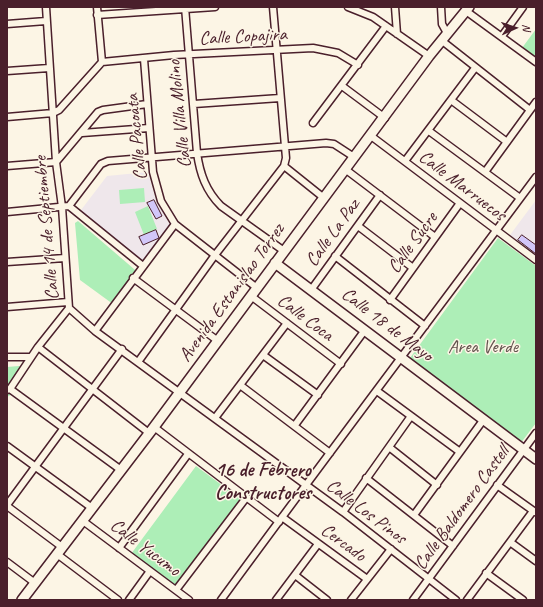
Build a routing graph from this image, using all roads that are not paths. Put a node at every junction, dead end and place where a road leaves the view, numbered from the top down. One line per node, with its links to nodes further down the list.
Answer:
1 (46, 7): 12 (street, Calle 14 de Septiembre)
2 (97, 7): 11 (street)
3 (215, 7): 9 (street)
4 (273, 7): 18 (street)
5 (348, 7): 14 (street)
6 (395, 7): 15 (street)
7 (441, 7): 17 (street)
8 (523, 7): 16 (street)
9 (185, 9): 11 (street); 19 (street, Calle Villa Molino)
10 (468, 9): 16 (street); 17 (street, Avenida Estanislao Torrez)
11 (98, 15): 22 (street)
12 (46, 21): 13 (street); 25 (street, Calle 14 de Septiembre)
13 (7, 24)
14 (386, 26): 15 (street); 24 (street)
15 (397, 34): 20 (street)
16 (502, 36): 23 (street)
17 (444, 37): 20 (street, Avenida Estanislao Torrez); 26 (street)
18 (277, 50): 19 (street, Calle Copajira); 24 (street, Calle Copajira); 29 (street)
19 (190, 55): 21 (street, Calle Copajira); 33 (street, Calle Villa Molino)
20 (429, 56): 37 (street, Avenida Estanislao Torrez)
21 (144, 58): 22 (street, Calle Copajira); 32 (street, Calle Pacoata)
22 (102, 62): 35 (street)
23 (536, 62)
24 (358, 64): 28 (street)
25 (49, 68): 27 (street); 35 (street, Calle 14 de Septiembre)
26 (475, 68): 30 (street); 34 (street)
27 (7, 71)
28 (342, 86): 37 (street); 38 (street)
29 (280, 98): 33 (street); 44 (street)
30 (451, 100): 40 (street); 43 (street)
31 (536, 102): 34 (street)
32 (148, 104): 39 (street, Calle Pacoata); 41 (street)
33 (194, 104): 45 (street, Calle Villa Molino)
34 (530, 110): 43 (street)
35 (52, 113): 36 (street); 49 (street, Calle 14 de Septiembre)
36 (7, 117)
37 (385, 118): 42 (street, Avenida Estanislao Torrez)
38 (313, 123)
39 (150, 128): 41 (street); 46 (street, Calle Pacoata)
40 (429, 131): 48 (street); 53 (street)
41 (82, 133): 49 (street)
42 (371, 136): 47 (street, Avenida Estanislao Torrez); 48 (street, Calle Marruecos)
43 (507, 142): 53 (street)
44 (284, 146): 45 (street); 47 (street); 51 (street)
45 (197, 153): 46 (street); 62 (street, Calle Villa Molino)
46 (152, 157): 59 (street); 63 (street, Calle Pacoata)
47 (354, 157): 52 (street, Avenida Estanislao Torrez)
48 (404, 161): 58 (street, Calle Marruecos)
49 (56, 162): 50 (street); 60 (street, Calle 14 de Septiembre)
50 (7, 166)
51 (284, 166): 56 (street); 62 (street)
52 (345, 169): 55 (street); 56 (street, Avenida Estanislao Torrez)
53 (485, 172): 57 (street)
54 (535, 181): 57 (street)
55 (380, 195): 64 (street, Calle La Paz); 66 (street)
56 (324, 198): 67 (street, Avenida Estanislao Torrez)
57 (520, 198): 65 (street)
58 (460, 203): 65 (street, Calle Marruecos); 66 (street, Calle Sucre)
59 (69, 206): 60 (street); 74 (street)
60 (62, 207): 61 (street); 70 (street, Calle 14 de Septiembre)
61 (7, 212)
62 (242, 221): 67 (street, Calle Villa Molino); 68 (street)
63 (175, 224): 68 (street, Calle Pacoata); 74 (street)
64 (358, 226): 69 (street, Calle La Paz); 75 (street)
65 (496, 229): 71 (street, Calle Marruecos); 85 (street)
66 (435, 237): 75 (street, Calle Sucre)
67 (284, 251): 73 (street, Avenida Estanislao Torrez)
68 (215, 255): 77 (street, Calle Pacoata); 83 (street)
69 (335, 256): 78 (street, Calle La Paz); 80 (street)
70 (65, 258): 72 (street); 81 (street, Calle 14 de Septiembre)
71 (536, 260)
72 (7, 262)
73 (276, 263): 77 (street, Avenida Estanislao Torrez); 78 (street, Calle 18 de Mayo)
74 (142, 266): 76 (street)
75 (413, 268): 80 (street, Calle Sucre)
76 (134, 278): 83 (street); 87 (street)
77 (257, 288): 79 (street, Avenida Estanislao Torrez)
78 (312, 290): 86 (street, Calle 18 de Mayo)
79 (251, 296): 84 (street, Calle Coca); 88 (street, Avenida Estanislao Torrez)
80 (390, 300): 85 (street)
81 (68, 305): 82 (street); 87 (street, Calle 14 de Septiembre); 89 (street)
82 (7, 307)
83 (176, 310): 88 (street); 95 (street)
84 (287, 323): 91 (street); 96 (street, Calle Coca)
85 (425, 326): 94 (street)
86 (365, 330): 94 (street, Calle 18 de Mayo); 96 (street)
87 (95, 331): 90 (street, Calle 14 de Septiembre)
88 (218, 341): 100 (street, Avenida Estanislao Torrez)
89 (38, 347): 93 (street); 98 (street, Cercado)
90 (122, 350): 95 (street, Calle 14 de Septiembre); 98 (street)
91 (262, 355): 97 (street); 102 (street)
92 (7, 357): 93 (street)
93 (31, 357): 99 (street)
94 (402, 357): 101 (street); 105 (street, Calle 18 de Mayo)
95 (138, 362): 100 (street, Calle 14 de Septiembre)
96 (341, 364): 102 (street)
97 (240, 385): 104 (street); 106 (street)
98 (92, 389): 107 (street); 108 (street, Cercado)
99 (8, 390): 107 (street)
100 (180, 392): 104 (street, Calle Los Pinos); 108 (street, Avenida Estanislao Torrez)
101 (377, 392): 103 (street); 114 (street)
102 (318, 395): 106 (street)
103 (411, 416): 111 (street); 113 (street)
104 (215, 418): 120 (street, Calle Los Pinos)
105 (484, 419): 112 (street, Calle 18 de Mayo); 113 (street)
106 (295, 425): 114 (street)
107 (64, 429): 117 (street); 118 (street)
108 (152, 430): 115 (street, Cercado); 118 (street, Avenida Estanislao Torrez)
109 (536, 433): 112 (street, Calle Baldomero Castell)
110 (7, 446): 117 (street)
111 (389, 447): 119 (street); 122 (street)
112 (523, 450): 116 (street, Calle 18 de Mayo); 121 (street, Calle Baldomero Castell)
113 (460, 452): 122 (street)
114 (330, 453): 120 (street)
115 (188, 454): 123 (street, Cercado); 134 (street)
116 (536, 459)
117 (35, 468): 124 (street); 125 (street)
118 (121, 470): 125 (street, Avenida Estanislao Torrez)
119 (366, 478): 126 (street); 128 (street)
120 (305, 484): 126 (street, Calle Los Pinos); 129 (street)
121 (497, 484): 127 (street); 133 (street, Calle Baldomero Castell)
122 (436, 485): 128 (street)
123 (246, 498): 129 (street, Cercado); 145 (street)
124 (7, 506): 136 (street)
125 (92, 508): 130 (street, Avenida Estanislao Torrez)
126 (343, 512): 135 (street, Calle Los Pinos)
127 (534, 512): 131 (street)
128 (414, 515): 133 (street)
129 (280, 520): 132 (street, Cercado); 150 (street)
130 (83, 521): 134 (street, Calle Yucumo); 136 (street, Avenida Estanislao Torrez)
131 (510, 542): 137 (street); 140 (street)
132 (318, 544): 141 (street); 142 (street, Cercado)
133 (453, 546): 143 (street, Calle Baldomero Castell)
134 (119, 548): 139 (street, Calle Yucumo)
135 (391, 549): 142 (street); 143 (street, Calle Los Pinos)
136 (60, 550): 144 (street, Avenida Estanislao Torrez); 147 (street)
137 (536, 561)
138 (7, 562): 144 (street)
139 (150, 571): 145 (street, Calle Yucumo); 148 (street)
140 (486, 573): 156 (street); 157 (street)
141 (295, 575): 151 (street); 152 (street)
142 (367, 579): 153 (street)
143 (428, 579): 154 (street, Calle Baldomero Castell); 155 (street, Calle Los Pinos)
144 (35, 582): 146 (street, Avenida Estanislao Torrez)
145 (176, 590): 149 (street, Calle Yucumo)
146 (22, 600)
147 (118, 600)
148 (129, 600)
149 (189, 600)
150 (221, 600)
151 (276, 600)
152 (327, 600)
153 (351, 600)
154 (412, 600)
155 (456, 600)
156 (467, 600)
157 (523, 600)

